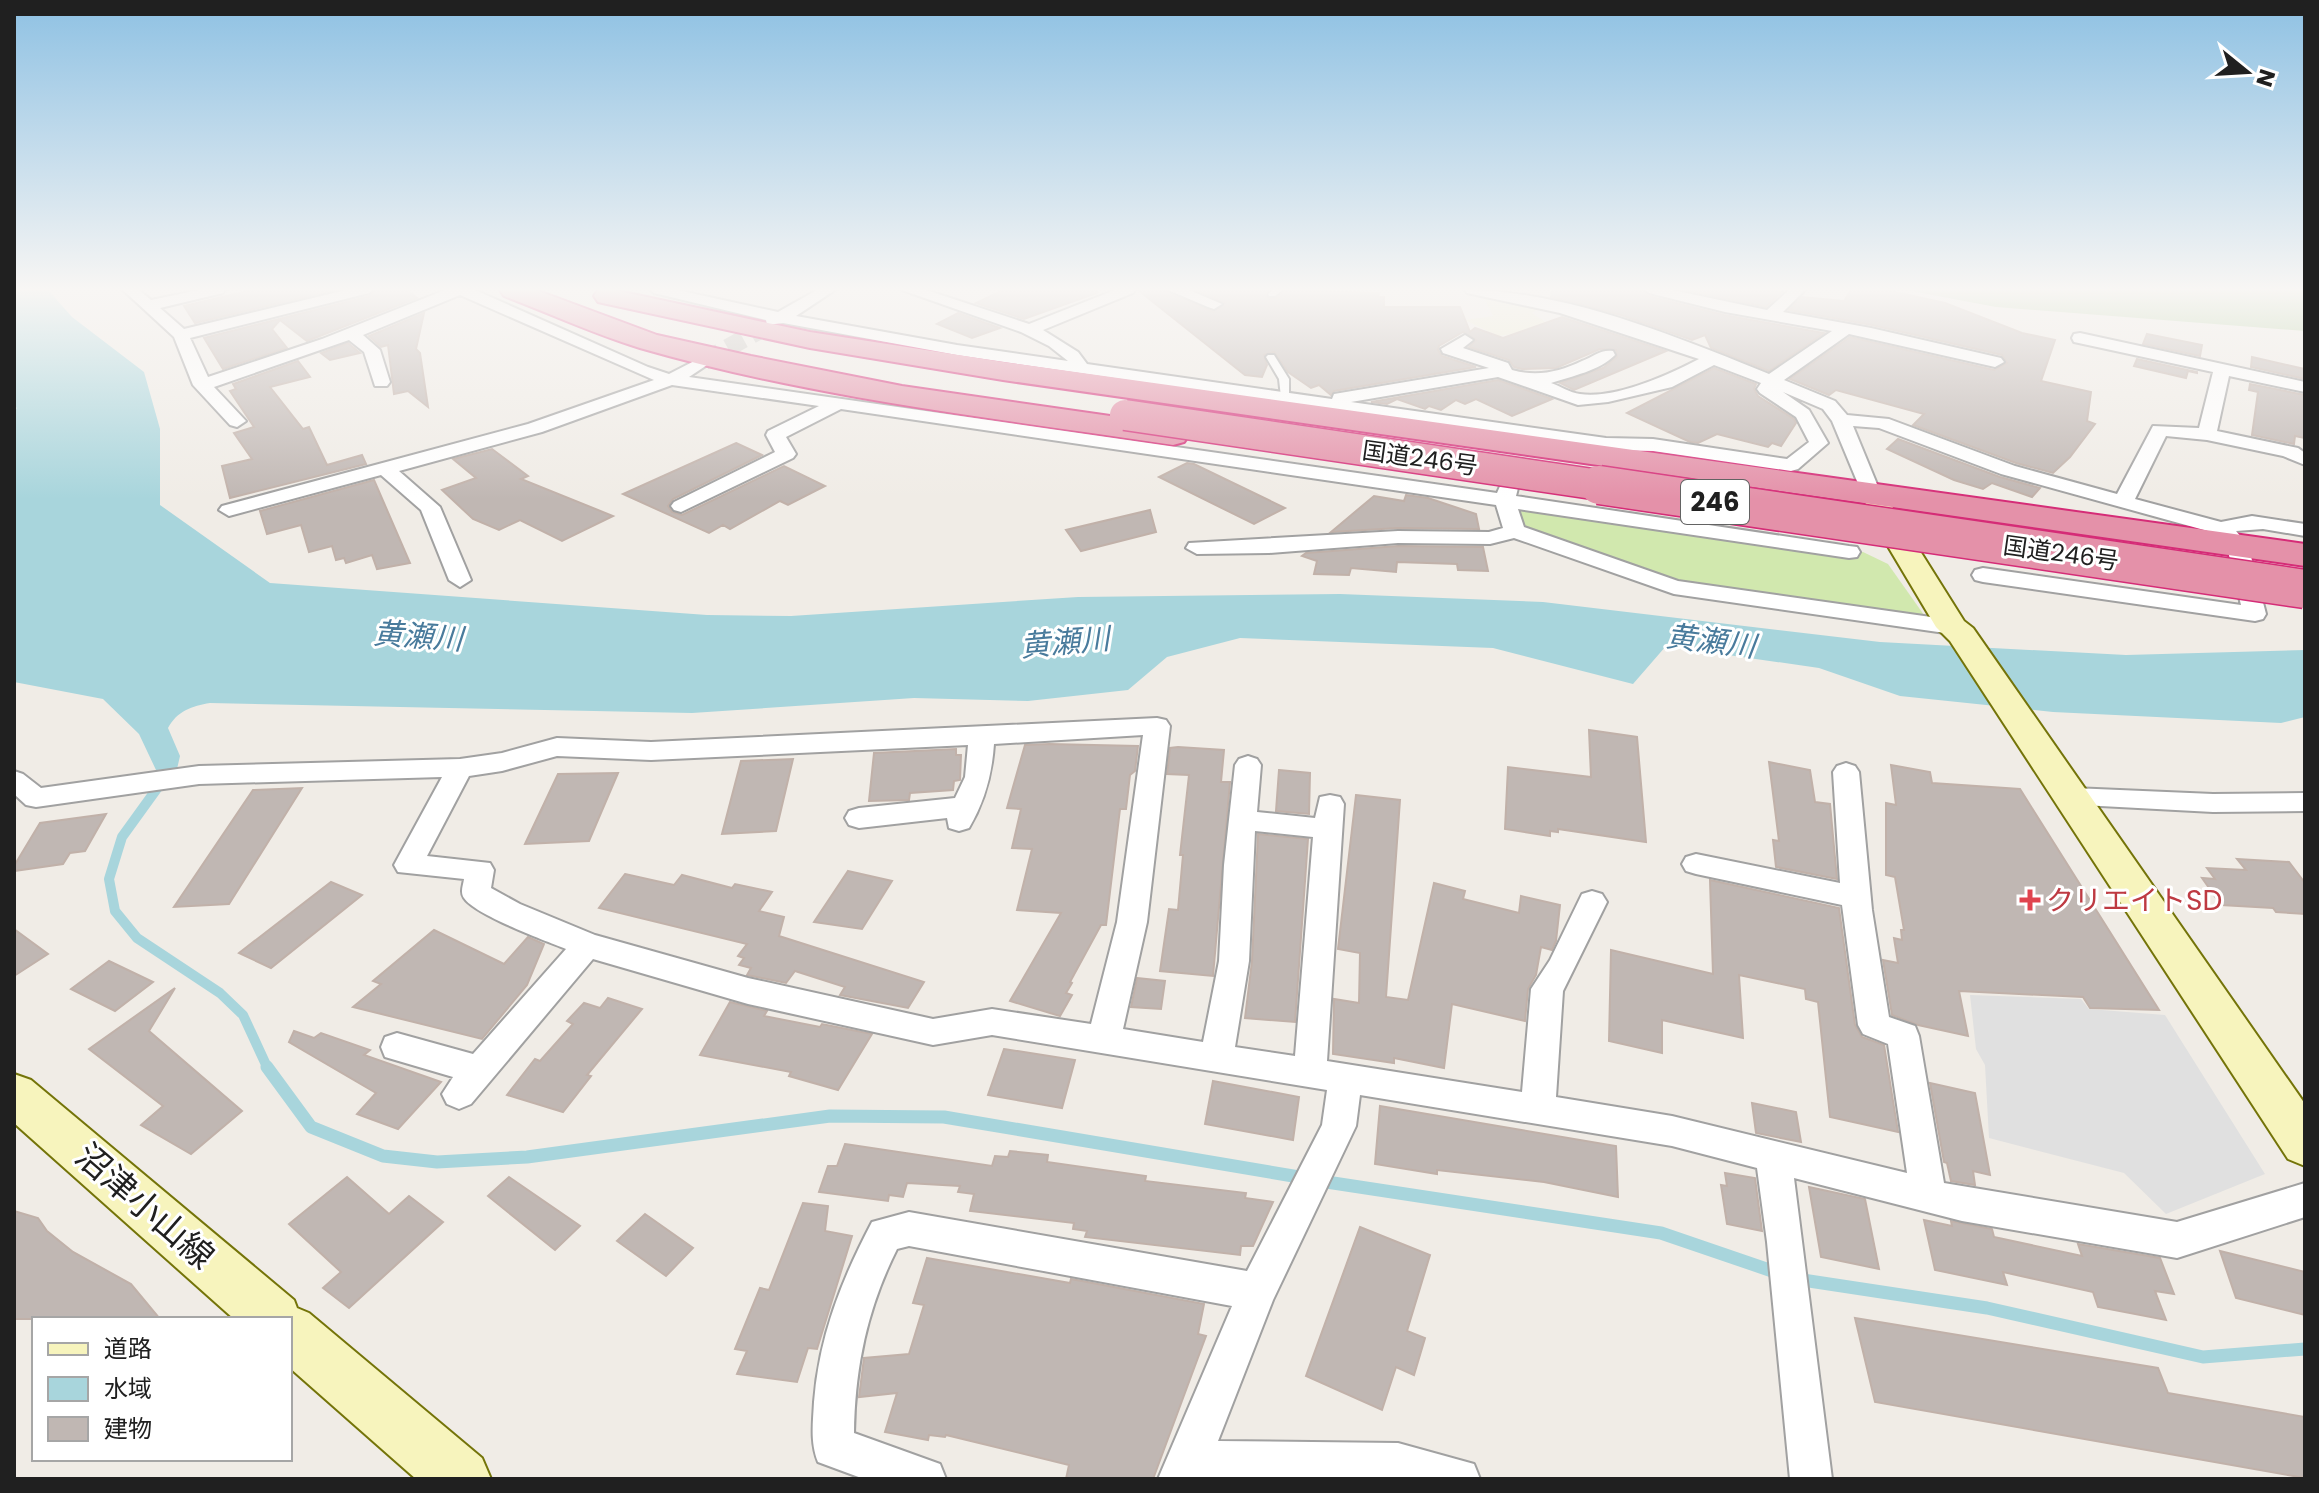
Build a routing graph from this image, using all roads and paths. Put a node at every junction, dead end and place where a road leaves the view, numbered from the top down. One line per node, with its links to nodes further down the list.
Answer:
1 (191, 360): 28 (street)
2 (276, 360): 28 (street)
3 (375, 360): 26 (street)
4 (617, 360): 24 (street)
5 (731, 360): 39 (highway)
6 (788, 360): 33 (highway, 国道246号 / 246)
7 (866, 360): 33 (highway, 国道246号 / 246)
8 (932, 360): 40 (highway)
9 (1023, 360): 21 (street)
10 (1078, 360): 21 (street)
11 (1273, 360): 30 (lane)
12 (1480, 360): 23 (street)
13 (1599, 360): 27 (street)
14 (1711, 360): 27 (street)
15 (1714, 360): 25 (street)
16 (1801, 360): 25 (street)
17 (1984, 360): 20 (street)
18 (2179, 360): 22 (street)
19 (704, 361): 24 (street)
20 (1995, 362)
21 (1082, 369): 30 (street)
22 (2222, 369): 29 (street); 36 (street)
23 (1505, 374): 27 (street); 31 (street)
24 (671, 380): 32 (street); 38 (street)
25 (1771, 381): 31 (street); 34 (street)
26 (381, 382)
27 (1535, 382)
28 (202, 385): 35 (street)
29 (2305, 387)
30 (1286, 397): 31 (street)
31 (1321, 402)
32 (836, 404): 39 (street); 42 (street)
33 (1131, 408): 51 (highway, 国道246号 / 246); 55 (highway, 国道246号 / 246, bridge)
34 (1841, 420): 40 (street); 41 (street)
35 (237, 421)
36 (2207, 434): 37 (street); 41 (street)
37 (2305, 459)
38 (386, 470): 43 (street); 53 (street)
39 (1507, 492): 45 (street); 47 (highway); 49 (street)
40 (1871, 494): 46 (highway); 47 (street)
41 (2123, 502): 46 (street)
42 (681, 506)
43 (229, 510)
44 (2305, 530): 46 (street)
45 (1515, 531): 48 (street); 56 (street)
46 (2229, 537): 50 (highway); 54 (street)
47 (1899, 546): 54 (street); 56 (street)
48 (1197, 548)
49 (1849, 552)
50 (2305, 555)
51 (2305, 571)
52 (1983, 575): 54 (street)
53 (460, 580)
54 (2248, 582): 55 (street)
55 (2305, 589)
56 (1957, 631): 62 (street)
57 (982, 736): 59 (street); 64 (street); 70 (street)
58 (1248, 765): 65 (street)
59 (460, 768): 61 (street); 69 (street)
60 (1846, 772): 67 (street)
61 (14, 780)
62 (2068, 792): 63 (street); 77 (street)
63 (2305, 802)
64 (859, 816)
65 (1242, 820): 72 (street); 73 (street)
66 (1696, 864): 67 (street)
67 (1856, 897): 79 (street)
68 (1592, 902): 76 (street)
69 (587, 945): 70 (street); 71 (street)
70 (1104, 1040): 72 (street)
71 (397, 1047)
72 (1217, 1056): 73 (street)
73 (1310, 1071): 74 (street)
74 (1346, 1077): 76 (street); 81 (street)
75 (14, 1094): 82 (street, 沼津小山線)
76 (1538, 1107): 78 (street)
77 (2305, 1144)
78 (1773, 1156): 79 (street); 88 (street)
79 (1928, 1196): 80 (street)
80 (2305, 1200)
81 (1257, 1292): 84 (street); 86 (street)
82 (273, 1317)
83 (292, 1334): 85 (street)
84 (1184, 1471): 87 (street)
85 (461, 1479)
86 (925, 1479)
87 (1459, 1479)
88 (1811, 1479)

